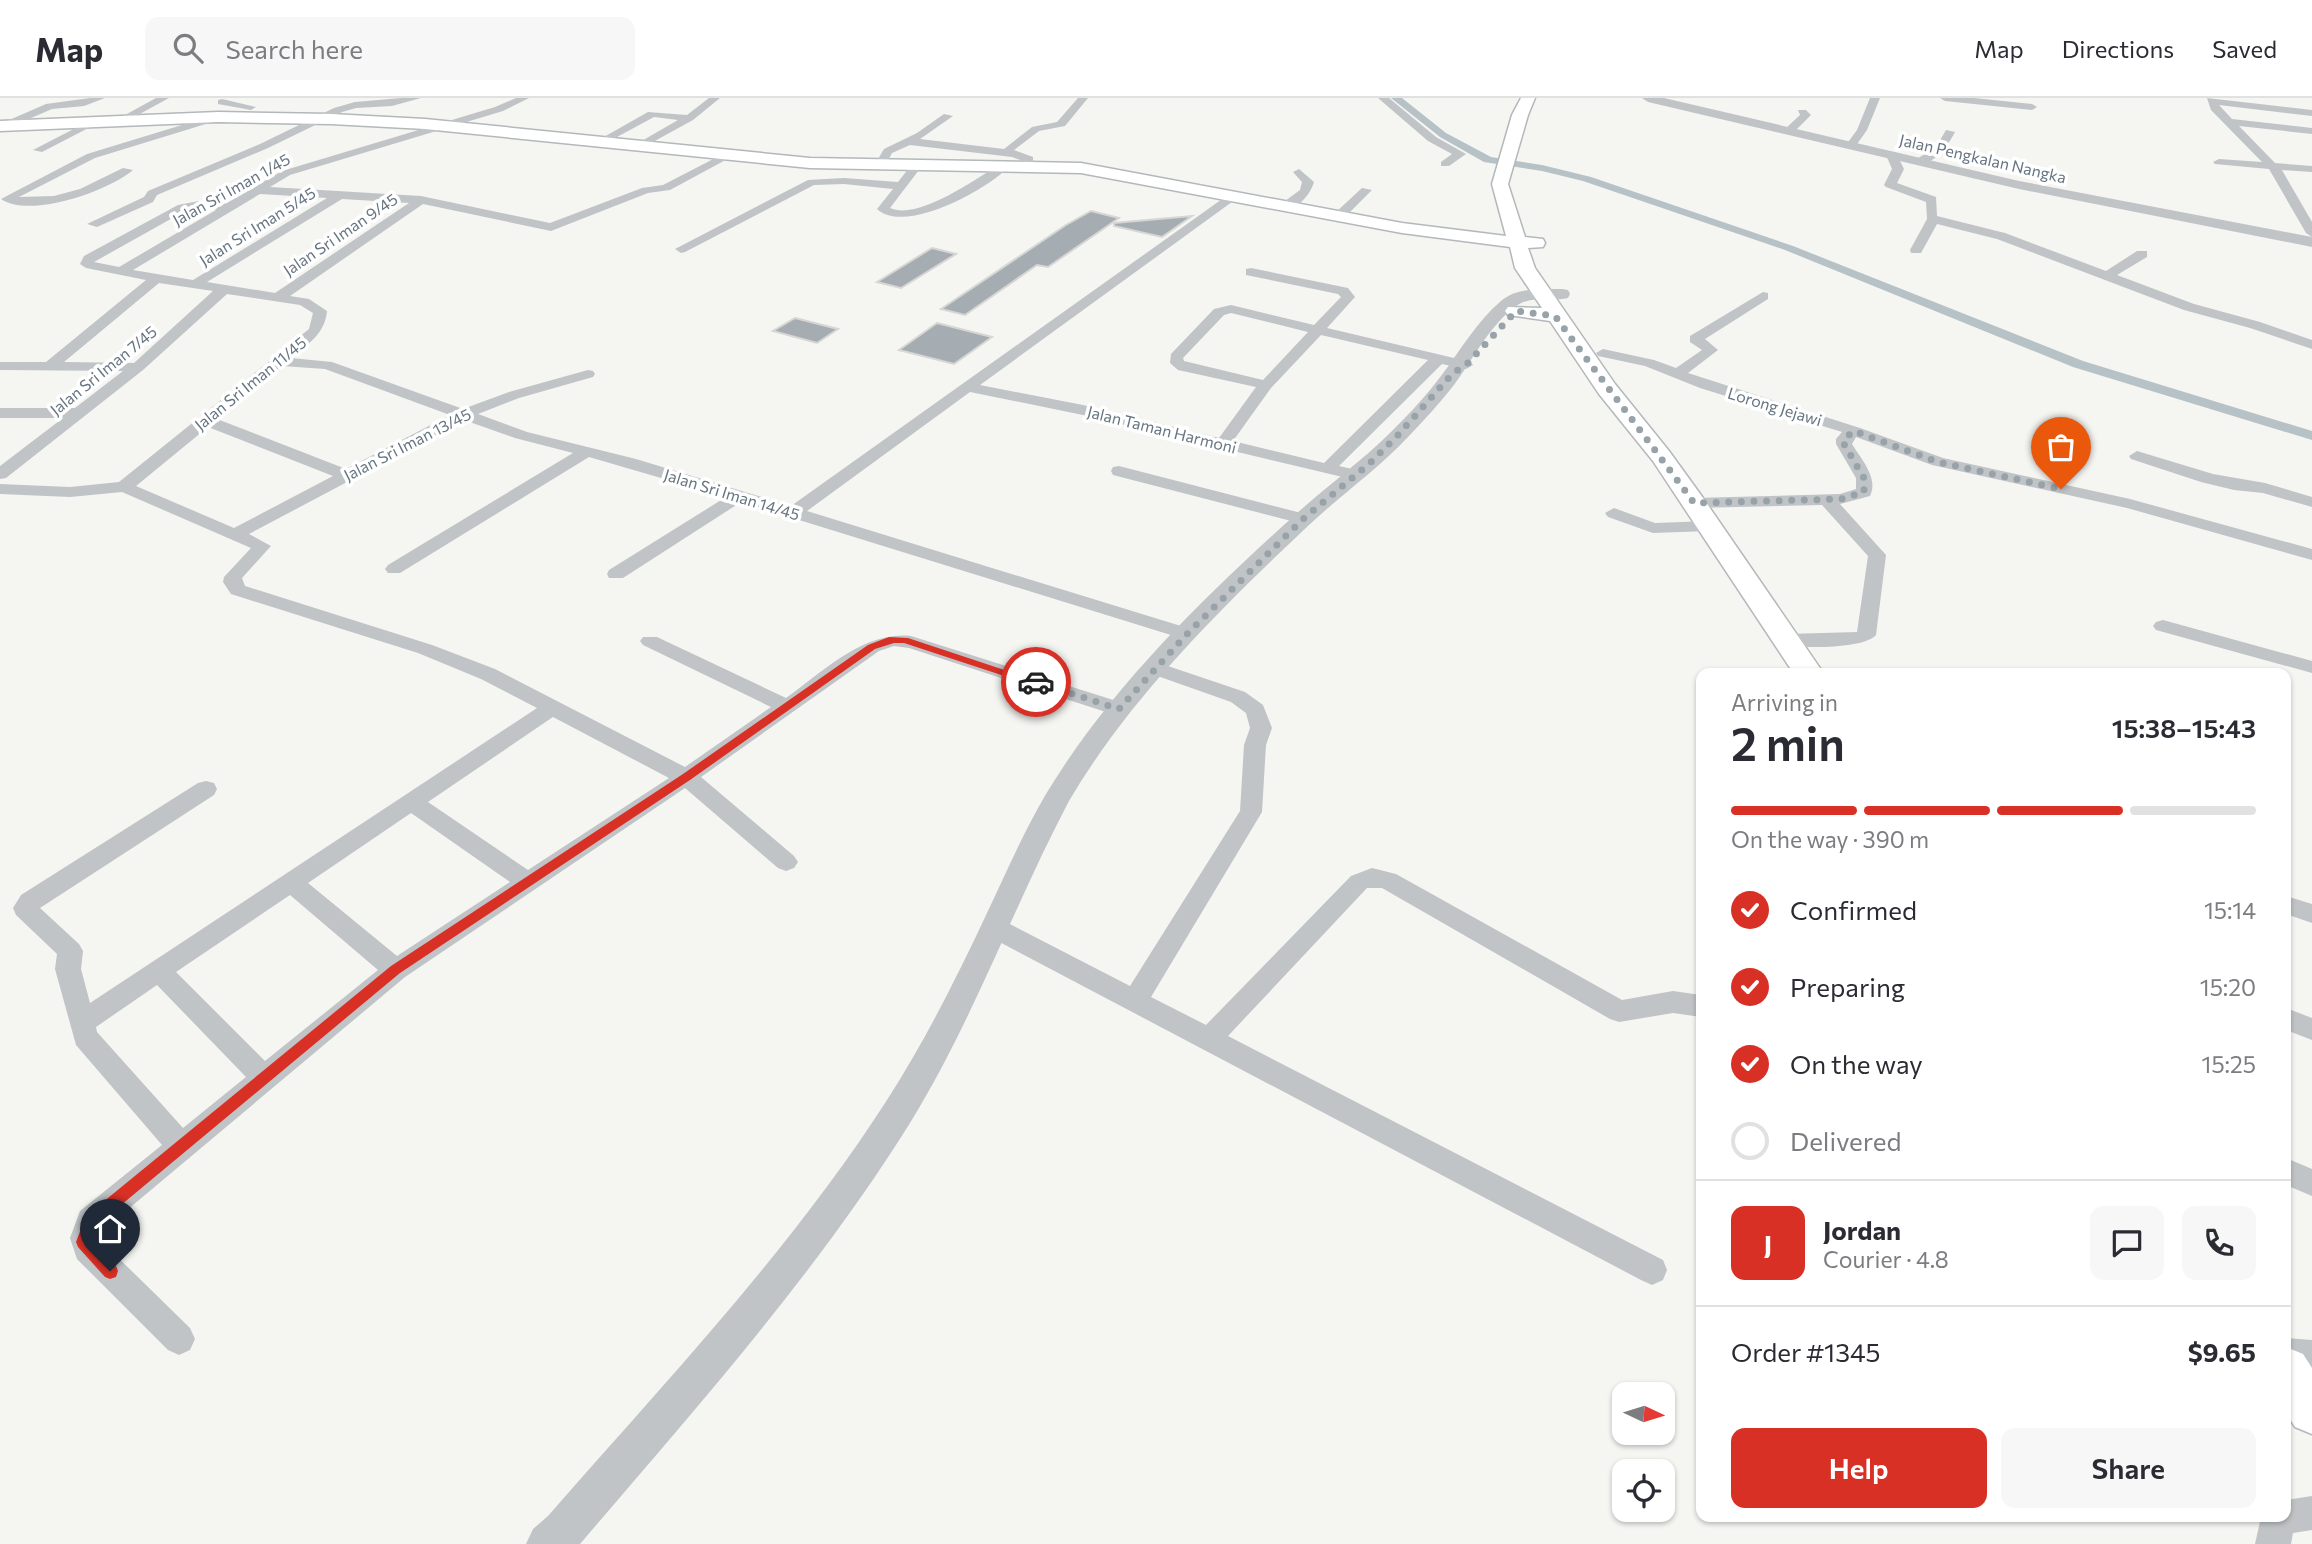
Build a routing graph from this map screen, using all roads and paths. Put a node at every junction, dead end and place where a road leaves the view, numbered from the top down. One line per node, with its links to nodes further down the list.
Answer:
1 (100, 98): 28 (street)
2 (164, 98): 24 (street)
3 (231, 98): 20 (street)
4 (416, 98): 22 (street)
5 (524, 98): 27 (street, Jalan Sri Iman 1/45)
6 (715, 98): 23 (street)
7 (1083, 98): 38 (street)
8 (1383, 98): 44 (street)
9 (1528, 98): 45 (main road)
10 (1543, 98): 45 (main road)
11 (1875, 98): 35 (street)
12 (1945, 98): 13 (street)
13 (2025, 98)
14 (2287, 98): 17 (street)
15 (1659, 99): 29 (street, Jalan Pengkalan Nangka)
16 (2212, 100): 17 (street); 26 (street)
17 (2293, 111): 19 (street)
18 (1802, 112): 29 (street)
19 (2312, 113)
20 (224, 117): 22 (main road); 24 (main road); 52 (street)
21 (948, 117): 32 (street)
22 (318, 118): 27 (main road); 34 (street)
23 (689, 118): 33 (street); 36 (street)
24 (121, 120): 25 (main road)
25 (95, 122): 28 (main road); 37 (street)
26 (2230, 122): 31 (street); 48 (street)
27 (443, 125): 33 (main road); 41 (street, Jalan Sri Iman 1/45)
28 (2, 126)
29 (1790, 131): 35 (street, Jalan Pengkalan Nangka)
30 (1950, 132): 42 (street)
31 (2310, 133)
32 (906, 141): 38 (street); 46 (street)
33 (600, 142): 36 (main road)
34 (268, 144): 41 (street); 66 (street)
35 (1851, 145): 39 (street, Jalan Pengkalan Nangka)
36 (638, 146): 40 (main road)
37 (38, 150)
38 (1017, 154): 50 (street)
39 (1892, 155): 42 (street, Jalan Pengkalan Nangka); 65 (street)
40 (727, 156): 46 (main road); 55 (street)
41 (320, 162): 56 (street, Jalan Sri Iman 1/45)
42 (1919, 162): 69 (street, Jalan Pengkalan Nangka)
43 (2219, 162): 48 (street)
44 (1446, 164)
45 (1509, 165): 68 (main road); 68 (main road)
46 (880, 166): 47 (main road)
47 (916, 166): 49 (main road); 54 (street)
48 (2273, 166): 51 (street); 67 (street)
49 (1003, 167): 50 (main road); 54 (street)
50 (1029, 167): 59 (main road)
51 (2312, 169)
52 (127, 170)
53 (1299, 172): 63 (street)
54 (902, 186): 70 (street)
55 (666, 188): 60 (street); 61 (street)
56 (256, 190): 58 (street); 62 (street, Jalan Sri Iman 1/45)
57 (1366, 190): 64 (street)
58 (338, 196): 60 (street); 78 (street, Jalan Sri Iman 5/45)
59 (1232, 196): 63 (main road); 95 (street)
60 (421, 200): 81 (street, Jalan Sri Iman 9/45)
61 (650, 203)
62 (229, 207): 73 (street, Jalan Sri Iman 1/45); 73 (street, Jalan Sri Iman 11/45)
63 (1285, 207): 64 (main road)
64 (1339, 216): 68 (main road)
65 (1933, 219): 71 (street); 76 (street)
66 (93, 224)
67 (2312, 233)
68 (1525, 239): 75 (main road); 82 (main road)
69 (2312, 242)
70 (681, 249)
71 (1916, 250)
72 (2142, 254): 76 (street)
73 (120, 272): 77 (street, Jalan Sri Iman 11/45)
74 (1251, 272): 84 (street)
75 (1530, 276): 82 (main road); 83 (main road)
76 (2107, 276): 85 (street)
77 (156, 278): 78 (street, Jalan Sri Iman 11/45); 89 (street)
78 (194, 285): 79 (street, Jalan Sri Iman 11/45)
79 (224, 289): 81 (street, Jalan Sri Iman 11/45); 90 (street, Jalan Sri Iman 7/45)
80 (1763, 296): 91 (street)
81 (279, 297): 87 (street, Jalan Sri Iman 11/45)
82 (1554, 301): 83 (main road); 86 (main road); 103 (main road)
83 (1513, 306): 93 (street)
84 (1319, 330): 93 (street); 94 (street); 94 (street)
85 (2312, 345)
86 (1603, 353): 91 (street, Lorong Jejawi); 103 (main road)
87 (276, 361): 98 (street, Jalan Sri Iman 14/45); 99 (street, Jalan Sri Iman 11/45)
88 (0, 366): 89 (street)
89 (49, 367): 90 (street)
90 (138, 367): 97 (street, Jalan Sri Iman 7/45)
91 (1679, 373): 100 (street, Lorong Jejawi)
92 (588, 374): 98 (street, Jalan Sri Iman 13/45)
93 (1435, 381): 106 (street)
94 (1266, 386): 101 (street)
95 (968, 387): 101 (street, Jalan Taman Harmoni); 115 (street)
96 (0, 413): 97 (street)
97 (79, 413): 107 (street, Jalan Sri Iman 7/45)
98 (461, 415): 102 (street, Jalan Sri Iman 14/45); 108 (street, Jalan Sri Iman 13/45)
99 (205, 419): 108 (street); 109 (street, Jalan Sri Iman 11/45)
100 (1854, 431): 112 (street); 120 (street, Lorong Jejawi)
101 (1222, 444): 106 (street, Jalan Taman Harmoni)
102 (587, 452): 111 (street, Jalan Sri Iman 14/45); 121 (street)
103 (1661, 456): 114 (main road)
104 (2137, 456): 113 (street)
105 (1119, 471): 117 (street)
106 (1341, 472): 117 (street)
107 (0, 474)
108 (346, 475): 119 (street, Jalan Sri Iman 13/45)
109 (124, 487): 110 (street); 119 (street)
110 (0, 489)
111 (739, 496): 115 (street, Jalan Sri Iman 14/45); 122 (street)
112 (1826, 499): 114 (street); 125 (street)
113 (2312, 502)
114 (1694, 503): 118 (main road)
115 (793, 513): 124 (street, Jalan Sri Iman 14/45)
116 (1614, 513): 118 (street)
117 (1303, 519): 124 (street)
118 (1709, 526): 125 (main road)
119 (234, 535): 131 (street)
120 (2312, 555)
121 (394, 569)
122 (616, 574)
123 (2163, 626): 127 (street)
124 (1187, 634): 128 (street)
125 (1787, 640): 129 (main road)
126 (650, 641): 130 (street)
127 (2312, 667)
128 (1156, 668): 132 (street); 144 (street)
129 (1806, 668)
130 (788, 706): 132 (street); 133 (street)
131 (553, 707): 133 (street); 135 (street)
132 (1119, 709): 141 (street)
133 (687, 777): 136 (street); 137 (street)
134 (206, 789): 147 (street)
135 (412, 802): 137 (street); 138 (street)
136 (786, 862)
137 (527, 881): 142 (street)
138 (291, 883): 142 (street); 143 (street)
139 (2291, 907): 140 (street)
140 (2312, 914)
141 (995, 928): 144 (street); 163 (street)
142 (396, 970): 150 (street)
143 (159, 971): 147 (street); 150 (street)
144 (1135, 1000): 149 (street)
145 (1696, 1005): 149 (street)
146 (2291, 1020): 148 (street)
147 (81, 1023): 151 (street)
148 (2312, 1028)
149 (1209, 1039): 154 (street)
150 (263, 1077): 151 (street)
151 (181, 1146): 155 (street)
152 (2291, 1173): 153 (street)
153 (2312, 1183)
154 (1652, 1270)
155 (179, 1339)
156 (2291, 1354): 157 (street)
157 (2312, 1356)
158 (2291, 1378): 159 (main road)
159 (2312, 1410)
160 (2312, 1513): 161 (street)
161 (2291, 1516)
162 (2277, 1522): 164 (street)
163 (548, 1544)
164 (2273, 1544)

